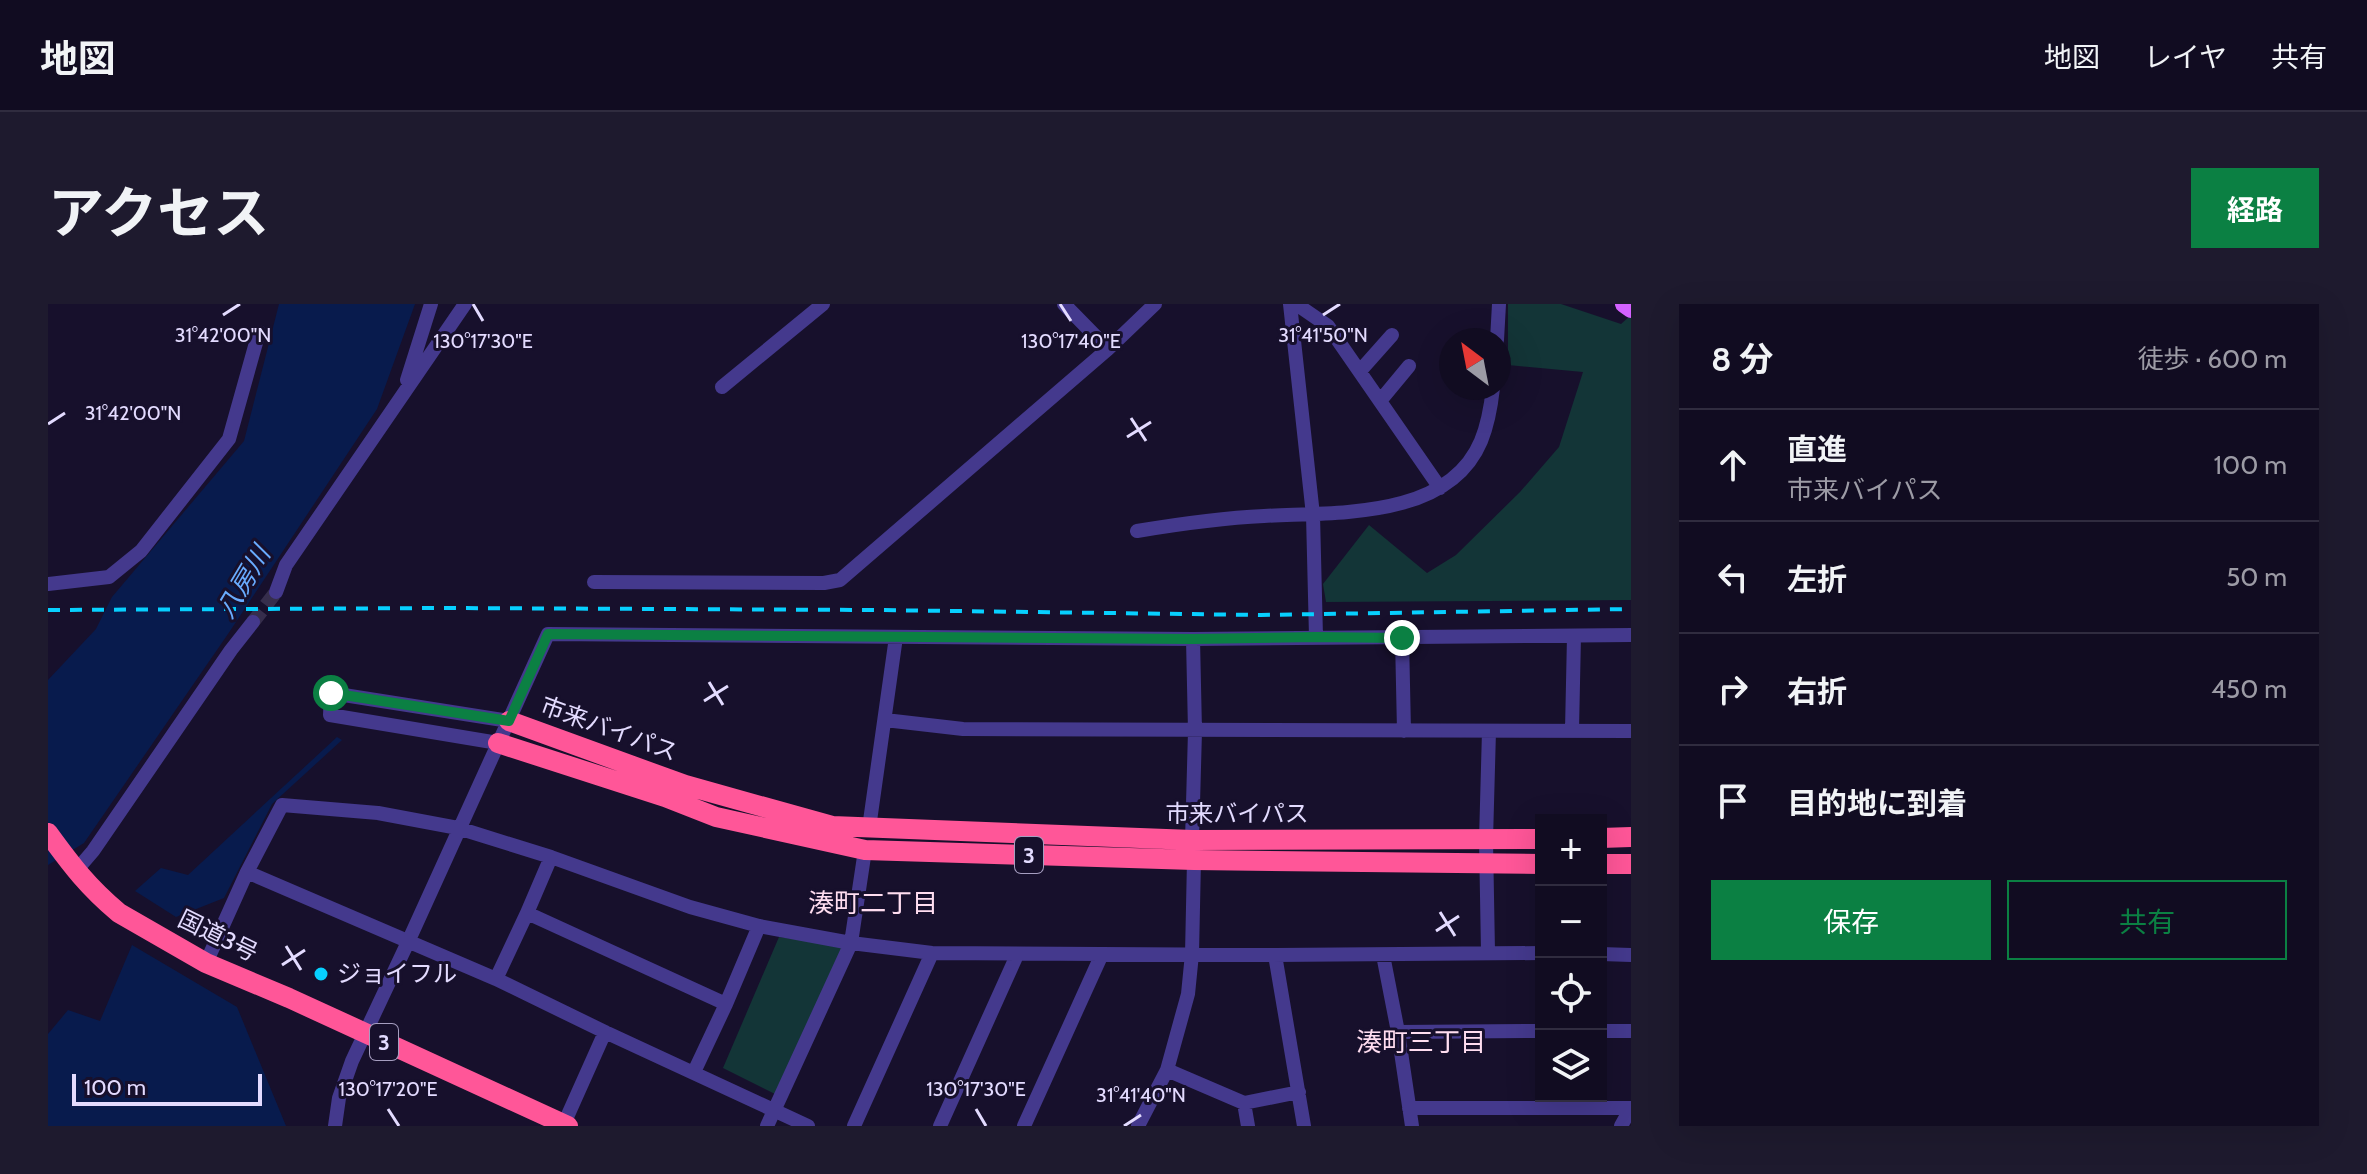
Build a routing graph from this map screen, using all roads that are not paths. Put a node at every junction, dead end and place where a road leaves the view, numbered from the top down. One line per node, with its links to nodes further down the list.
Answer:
1 (431, 304): 17 (street)
2 (465, 304): 17 (street)
3 (823, 304): 16 (street)
4 (1064, 304): 13 (street)
5 (1155, 304): 13 (street)
6 (1293, 304): 15 (street); 21 (street)
7 (1499, 304): 10 (street)
8 (1624, 304): 9 (main road)
9 (1631, 309)
10 (1498, 328)
11 (259, 332): 24 (street)
12 (1392, 335): 15 (street)
13 (1108, 349): 23 (street)
14 (1409, 366): 19 (street)
15 (1360, 371): 19 (street)
16 (722, 387)
17 (403, 392): 25 (street)
18 (1492, 400): 20 (street)
19 (1380, 401): 20 (street)
20 (1440, 488): 21 (street)
21 (1313, 515): 22 (street); 30 (street)
22 (1137, 531)
23 (594, 582)
24 (48, 584)
25 (276, 592)
26 (253, 622): 55 (street)
27 (1631, 635): 28 (street)
28 (1574, 636): 31 (street); 35 (street)
29 (896, 637): 32 (street); 33 (street); 34 (street)
30 (1316, 637): 31 (street); 32 (street)
31 (1402, 638): 37 (street)
32 (1193, 639): 36 (street)
33 (885, 720): 36 (street); 42 (street)
34 (509, 721): 40 (street); 40 (street, 市来バイパス / 3); 42 (highway, 市来バイパス / 3)
35 (1572, 730): 38 (street); 39 (street)
36 (1195, 731): 37 (street); 49 (street)
37 (1404, 731): 38 (street)
38 (1489, 731): 47 (street)
39 (1631, 731)
40 (498, 743): 41 (street); 48 (highway, 市来バイパス / 3)
41 (458, 828): 50 (street); 56 (street); 59 (street)
42 (869, 828): 49 (highway, 市来バイパス / 3)
43 (48, 833): 55 (highway, 国道3号 / 3)
44 (1631, 837): 45 (highway)
45 (1607, 838)
46 (1535, 839): 47 (highway, 市来バイパス / 3)
47 (1486, 840): 49 (highway, 市来バイパス / 3); 51 (street)
48 (865, 850): 49 (highway, 市来バイパス / 3); 60 (street)
49 (1193, 850): 51 (highway, 市来バイパス / 3); 65 (street)
50 (551, 857): 57 (street); 58 (street)
51 (1488, 864): 52 (highway, 市来バイパス / 3); 61 (street)
52 (1535, 864)
53 (1607, 864): 54 (highway)
54 (1631, 864)
55 (71, 865): 71 (highway, 国道3号 / 3)
56 (247, 872): 59 (street); 71 (street)
57 (527, 913): 72 (street); 73 (street)
58 (759, 926): 60 (street); 73 (street)
59 (408, 942): 72 (street); 79 (street)
60 (851, 943): 62 (street); 86 (street)
61 (1488, 952): 63 (street); 69 (street)
62 (932, 953): 67 (street); 91 (street)
63 (1535, 953)
64 (1102, 954): 65 (street); 67 (street); 93 (street)
65 (1192, 954): 68 (street); 80 (street)
66 (1607, 954): 70 (street)
67 (1017, 955): 92 (street)
68 (1275, 955): 69 (street); 82 (street)
69 (1383, 955): 78 (street)
70 (1631, 955)
71 (203, 961): 79 (highway, 国道3号 / 3)
72 (496, 979): 77 (street)
73 (726, 1004): 81 (street)
74 (1535, 1031): 78 (street)
75 (1607, 1031): 76 (street)
76 (1631, 1031)
77 (605, 1032): 81 (street); 87 (street)
78 (1398, 1032): 84 (street)
79 (366, 1034): 87 (highway, 国道3号 / 3); 88 (street)
80 (1167, 1070): 83 (street); 94 (street)
81 (694, 1072): 86 (street)
82 (1299, 1092): 83 (street); 96 (street)
83 (1244, 1103): 95 (street)
84 (1409, 1108): 85 (street); 97 (street)
85 (1631, 1108): 98 (street)
86 (774, 1111): 89 (street); 90 (street)
87 (565, 1125)
88 (335, 1126)
89 (767, 1126)
90 (808, 1126)
91 (854, 1126)
92 (940, 1126)
93 (1024, 1126)
94 (1138, 1126)
95 (1248, 1126)
96 (1304, 1126)
97 (1412, 1126)
98 (1621, 1126)

